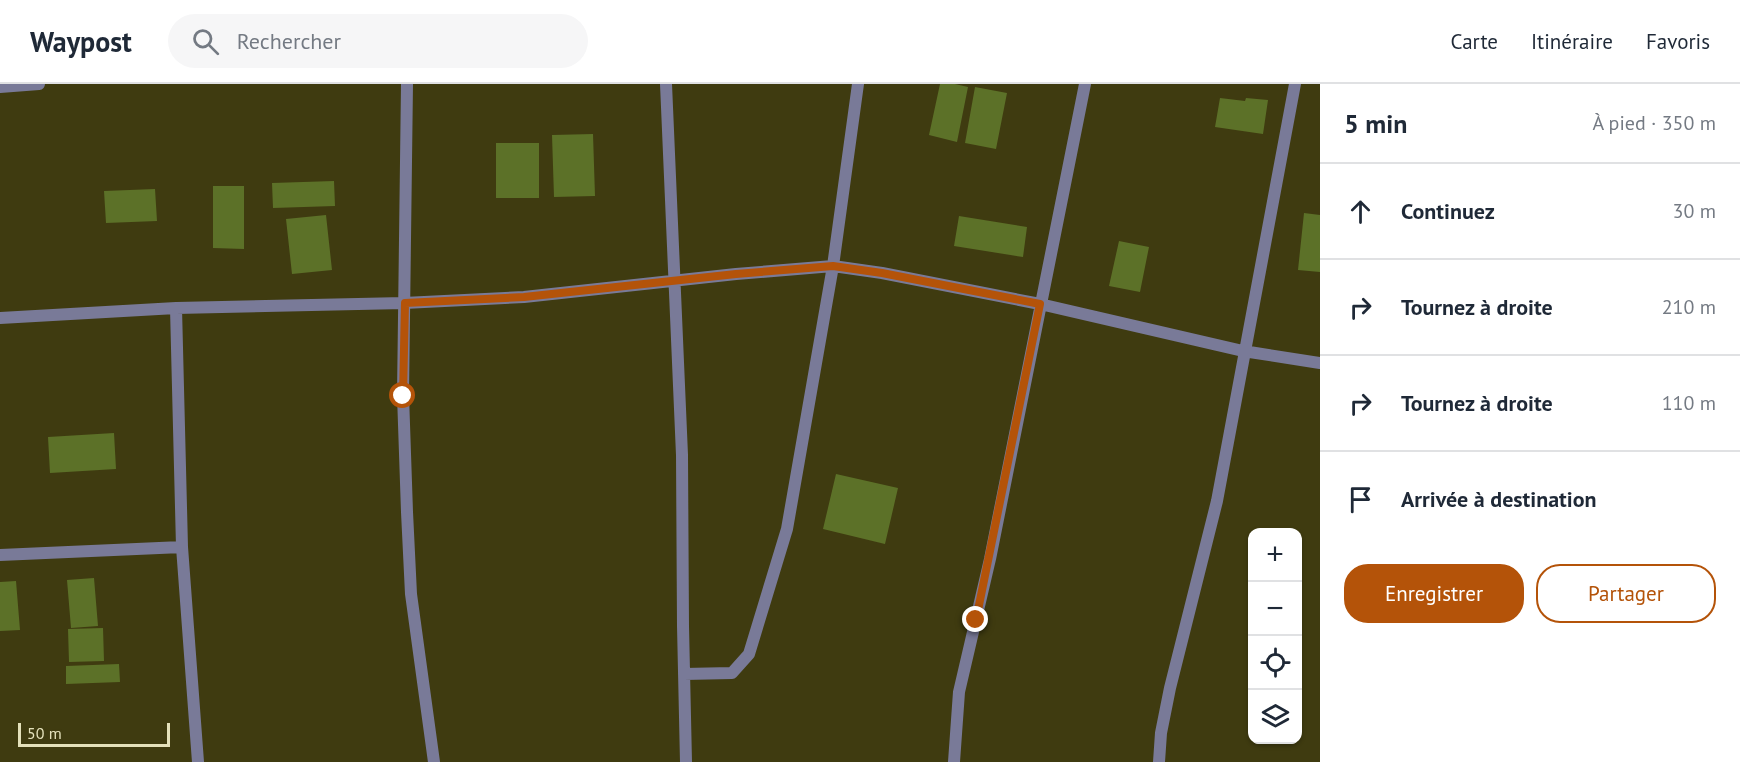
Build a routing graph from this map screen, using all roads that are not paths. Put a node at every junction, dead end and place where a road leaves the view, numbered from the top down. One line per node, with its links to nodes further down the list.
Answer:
1 (39, 84): 7 (street)
2 (407, 84): 10 (street)
3 (666, 84): 9 (street)
4 (858, 84): 8 (street)
5 (1085, 84): 11 (street)
6 (1295, 84): 14 (street)
7 (0, 87)
8 (833, 266): 9 (street); 11 (street); 18 (street)
9 (675, 280): 10 (street); 18 (street)
10 (405, 303): 12 (street); 20 (street)
11 (1040, 304): 14 (street); 22 (street)
12 (176, 308): 13 (street); 16 (street)
13 (0, 318)
14 (1243, 351): 15 (street); 23 (street)
15 (1320, 363)
16 (182, 547): 17 (street); 19 (street)
17 (0, 555)
18 (684, 674): 21 (street)
19 (198, 762)
20 (434, 762)
21 (686, 762)
22 (954, 762)
23 (1159, 762)

